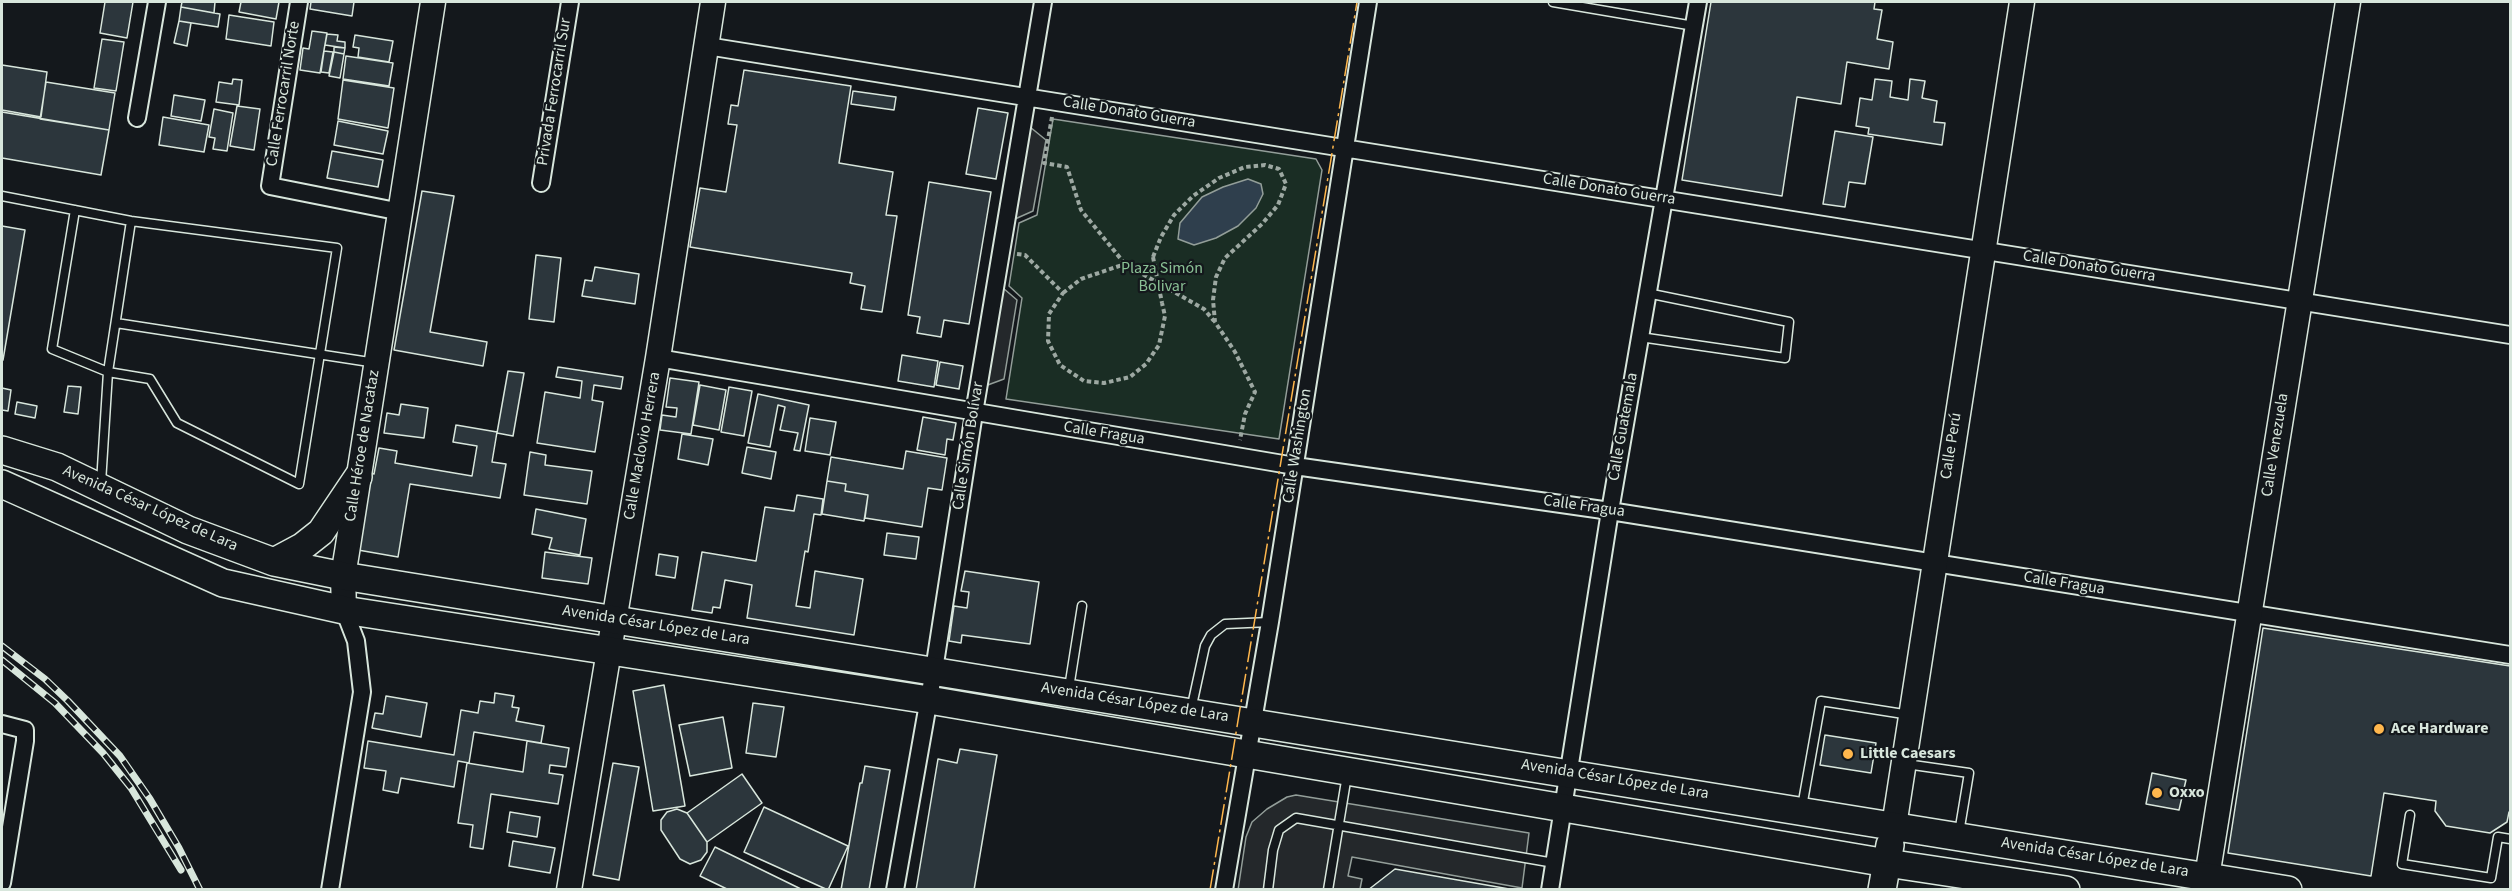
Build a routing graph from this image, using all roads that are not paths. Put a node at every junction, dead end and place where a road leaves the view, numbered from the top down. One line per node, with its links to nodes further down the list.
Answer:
1 (157, 2): 15 (street)
2 (299, 2): 21 (street, Calle Ferrocarril Norte)
3 (433, 2): 21 (main road, Calle Héroe de Nacataz)
4 (570, 2): 17 (street, Privada Ferrocarril Sur)
5 (713, 2): 13 (main road, Calle Maclovio Herrera)
6 (1043, 2): 14 (street, Calle Simón Bolívar)
7 (1368, 2): 16 (street, Calle Washington)
8 (1553, 2): 12 (lane)
9 (1698, 2): 12 (street, Calle Guatemala)
10 (2022, 2): 23 (main road, Calle Perú)
11 (2348, 2): 25 (main road, Calle Venezuela)
12 (1694, 26): 19 (street, Calle Guatemala)
13 (707, 46): 14 (street, Calle Donato Guerra); 30 (main road, Calle Maclovio Herrera)
14 (1027, 97): 16 (street, Calle Donato Guerra); 33 (street, Calle Simón Bolívar)
15 (137, 118)
16 (1346, 148): 19 (street, Calle Donato Guerra); 35 (street, Calle Washington)
17 (540, 183)
18 (2, 196): 20 (lane)
19 (1662, 199): 23 (street, Calle Donato Guerra); 24 (street, Calle Guatemala)
20 (75, 210): 22 (lane); 32 (lane)
21 (401, 212): 31 (main road, Calle Héroe de Nacataz)
22 (131, 221): 26 (lane); 29 (lane)
23 (1982, 250): 25 (street, Calle Donato Guerra); 42 (main road, Calle Perú)
24 (1647, 293): 28 (street, Calle Guatemala); 28 (lane)
25 (2299, 301): 27 (street, Calle Donato Guerra); 46 (main road, Calle Venezuela)
26 (116, 323): 29 (lane); 32 (lane)
27 (2511, 335)
28 (1640, 336): 39 (street, Calle Guatemala)
29 (319, 355): 31 (lane); 32 (lane)
30 (658, 358): 33 (street, Calle Fragua); 47 (main road, Calle Maclovio Herrera)
31 (376, 363): 36 (main road, Calle Héroe de Nacataz)
32 (108, 372): 38 (lane)
33 (974, 413): 35 (street, Calle Fragua); 51 (street, Calle Simón Bolívar)
34 (2, 450): 38 (main road, Avenida César López de Lara)
35 (1294, 466): 39 (street, Calle Fragua); 48 (street, Calle Washington)
36 (358, 477): 41 (main road); 43 (main road, Calle Héroe de Nacataz)
37 (2, 484): 40 (main road, Avenida César López de Lara)
38 (101, 487): 40 (main road); 41 (main road, Avenida César López de Lara)
39 (1610, 511): 42 (street, Calle Fragua); 61 (street, Calle Guatemala)
40 (87, 520): 45 (main road, Avenida César López de Lara)
41 (274, 562): 43 (main road, Avenida César López de Lara)
42 (1935, 563): 46 (street, Calle Fragua); 55 (main road, Calle Perú)
43 (343, 576): 45 (main road, Calle Héroe de Nacataz); 47 (main road, Avenida César López de Lara)
44 (1082, 606): 52 (lane)
45 (344, 610): 49 (main road, Avenida César López de Lara); 73 (street, Calle Héroe de Nacataz)
46 (2250, 613): 50 (street, Calle Fragua); 72 (main road, Calle Venezuela)
47 (614, 619): 49 (main road, Calle Maclovio Herrera); 51 (main road, Avenida César López de Lara)
48 (1270, 622): 54 (lane); 56 (street, Calle Washington)
49 (610, 651): 53 (main road, Avenida César López de Lara); 74 (main road, Calle Maclovio Herrera)
50 (2511, 655)
51 (934, 670): 52 (main road, Avenida César López de Lara); 53 (street, Calle Simón Bolívar)
52 (1068, 692): 54 (main road, Avenida César López de Lara)
53 (929, 700): 58 (main road, Avenida César López de Lara); 75 (street, Calle Simón Bolívar)
54 (1191, 712): 56 (main road, Avenida César López de Lara)
55 (1911, 715): 59 (main road, Calle Perú); 63 (lane)
56 (1253, 722): 58 (street, Calle Washington); 61 (main road, Avenida César López de Lara)
57 (2, 724): 71 (street)
58 (1248, 755): 60 (main road, Avenida César López de Lara); 76 (street, Calle Washington)
59 (1903, 764): 66 (main road, Calle Perú); 67 (lane)
60 (1347, 772): 62 (main road, Avenida César López de Lara); 65 (lane)
61 (1567, 772): 62 (street, Calle Guatemala); 63 (main road, Avenida César López de Lara)
62 (1561, 807): 69 (main road, Avenida César López de Lara); 70 (street, Calle Guatemala)
63 (1801, 811): 66 (main road, Avenida César López de Lara)
64 (2410, 815): 68 (lane)
65 (1339, 825): 70 (lane); 77 (lane); 78 (lane)
66 (1894, 826): 67 (main road, Avenida César López de Lara); 69 (main road, Calle Perú)
67 (1959, 836): 72 (main road, Avenida César López de Lara)
68 (2511, 839)
69 (1887, 862): 80 (main road, Calle Perú); 81 (main road, Avenida César López de Lara)
70 (1554, 863): 79 (street, Calle Guatemala)
71 (2, 883)
72 (2206, 883): 82 (main road, Avenida César López de Lara)
73 (330, 890)
74 (569, 890)
75 (895, 890)
76 (1224, 890)
77 (1268, 890)
78 (1328, 890)
79 (1550, 890)
80 (1882, 890)
81 (2066, 890)
82 (2288, 890)

